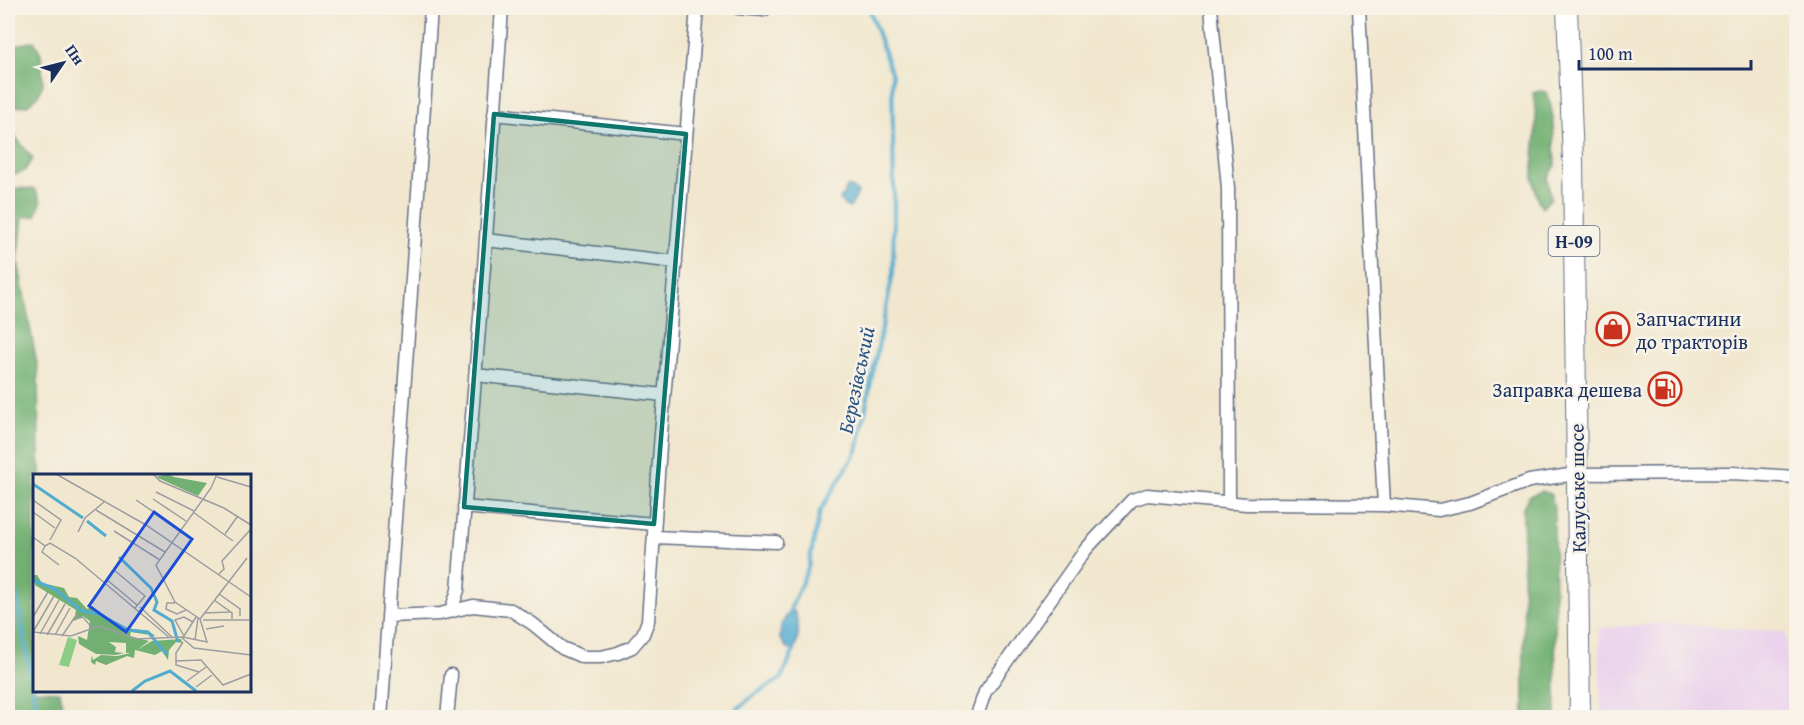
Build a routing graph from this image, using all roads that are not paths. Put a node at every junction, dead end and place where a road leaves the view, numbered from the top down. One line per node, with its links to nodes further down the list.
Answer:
1 (431, 8): 23 (street)
2 (502, 8): 9 (street)
3 (697, 8): 10 (street)
4 (738, 8): 8 (street)
5 (1212, 8): 17 (street)
6 (1359, 8): 18 (street)
7 (1567, 8): 15 (main road, Калуське шосе / Н-09)
8 (764, 10)
9 (494, 114): 10 (street); 11 (street)
10 (686, 134): 12 (street)
11 (486, 240): 12 (street); 13 (street)
12 (676, 262): 14 (street)
13 (475, 375): 14 (street); 19 (street)
14 (664, 395): 20 (street)
15 (1576, 474): 16 (street); 18 (street); 28 (main road, Калуське шосе / Н-09)
16 (1797, 477)
17 (1229, 502): 18 (street); 27 (street)
18 (1384, 505)
19 (464, 507): 20 (street); 22 (street)
20 (654, 531): 21 (street); 22 (street)
21 (776, 542)
22 (451, 611): 23 (street)
23 (388, 616): 25 (street)
24 (451, 675): 26 (street)
25 (381, 717)
26 (447, 717)
27 (976, 717)
28 (1580, 717)

